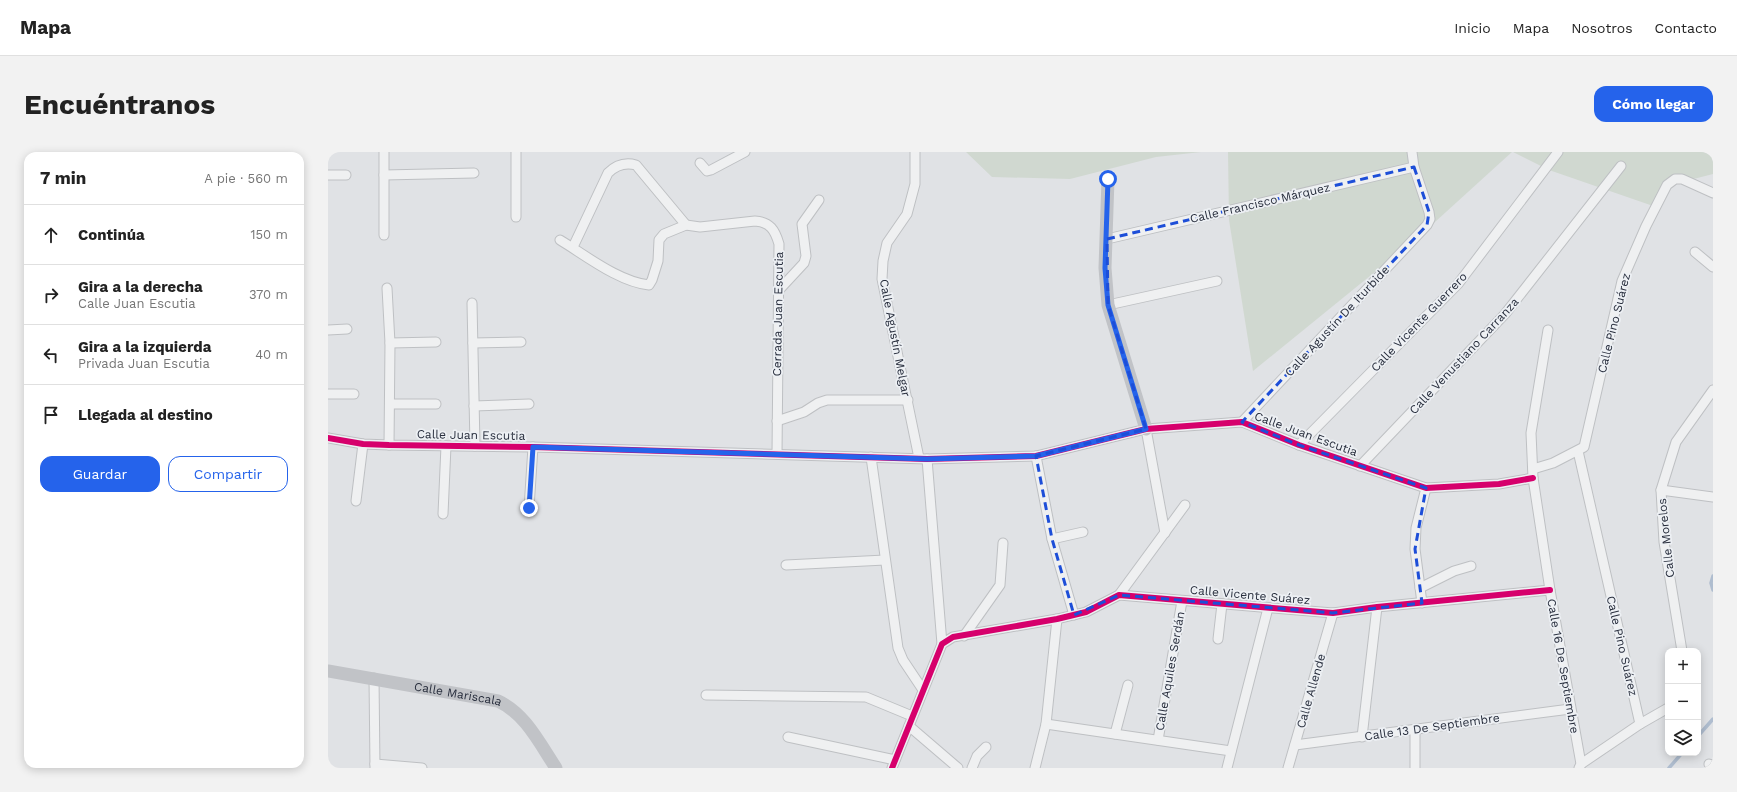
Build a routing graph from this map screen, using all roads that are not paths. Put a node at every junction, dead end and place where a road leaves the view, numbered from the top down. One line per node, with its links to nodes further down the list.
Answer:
1 (384, 152): 13 (street)
2 (516, 152): 17 (street)
3 (745, 152): 7 (street)
4 (915, 152): 40 (street, Calle Agustín Melgar)
5 (1412, 152): 9 (street)
6 (1558, 152): 51 (street, Calle Vicente Guerrero)
7 (700, 163)
8 (1621, 166): 60 (street, Calle Venustiano Carranza)
9 (1414, 167): 20 (street, Calle Francisco Márquez); 46 (street, Calle Agustín De Iturbide)
10 (474, 173): 13 (street)
11 (328, 175): 12 (street)
12 (346, 175)
13 (384, 175): 19 (street)
14 (1108, 179): 20 (street)
15 (1713, 193): 55 (street, Calle Pino Suárez)
16 (819, 200): 27 (street)
17 (516, 217)
18 (686, 225): 22 (street, Cerrada Juan Escutia); 22 (street); 27 (street, Cerrada Juan Escutia)
19 (384, 235)
20 (1107, 239): 29 (street)
21 (560, 240): 22 (street, Cerrada Juan Escutia)
22 (573, 247)
23 (1695, 252): 24 (street)
24 (1713, 267)
25 (1217, 281): 29 (street)
26 (387, 288): 35 (street)
27 (778, 290): 45 (street, Cerrada Juan Escutia)
28 (472, 303): 36 (street)
29 (1108, 305): 47 (street)
30 (347, 329): 31 (street)
31 (328, 330)
32 (1548, 330): 61 (street, Calle 16 De Septiembre)
33 (436, 342): 35 (street)
34 (521, 342): 36 (street)
35 (390, 343): 41 (street)
36 (473, 343): 44 (street)
37 (1713, 390): 63 (street, Calle Morelos)
38 (328, 394): 39 (street)
39 (354, 394)
40 (908, 400): 45 (street); 59 (street, Calle Agustín Melgar)
41 (390, 404): 42 (street); 50 (street)
42 (436, 404)
43 (530, 404): 44 (street)
44 (474, 406): 53 (street)
45 (777, 421): 56 (street, Cerrada Juan Escutia)
46 (1242, 422): 47 (street, Calle Juan Escutia); 51 (street, Calle Juan Escutia)
47 (1146, 429): 57 (street, Calle Juan Escutia); 70 (street)
48 (328, 438): 49 (street, Calle Juan Escutia)
49 (363, 444): 50 (street, Calle Juan Escutia); 65 (street)
50 (390, 445): 52 (street, Calle Juan Escutia)
51 (1299, 445): 60 (street, Calle Juan Escutia)
52 (446, 446): 53 (street, Calle Juan Escutia); 68 (street)
53 (475, 446): 54 (street, Calle Juan Escutia)
54 (533, 447): 56 (street, Calle Juan Escutia); 67 (street)
55 (1578, 451): 61 (street); 100 (street, Calle Pino Suárez)
56 (777, 454): 58 (street, Calle Juan Escutia)
57 (1036, 456): 59 (street, Calle Juan Escutia); 71 (street)
58 (871, 457): 59 (street, Calle Juan Escutia); 73 (street)
59 (923, 459): 89 (street, Calle Agustín Melgar)
60 (1360, 466): 62 (street, Calle Juan Escutia)
61 (1533, 473): 62 (street, Calle Juan Escutia); 77 (street, Calle 16 De Septiembre)
62 (1426, 488): 76 (street)
63 (1661, 490): 64 (street); 90 (street, Calle Morelos)
64 (1713, 497)
65 (356, 501)
66 (1185, 505): 70 (street)
67 (529, 508)
68 (443, 514)
69 (1083, 532): 71 (street)
70 (1164, 533): 78 (street)
71 (1052, 539): 85 (street)
72 (1003, 542): 87 (street)
73 (885, 560): 74 (street); 94 (street)
74 (786, 565)
75 (1471, 566): 76 (street)
76 (1420, 588): 80 (street)
77 (1550, 590): 80 (street, Calle Vicente Suárez); 96 (street, Calle 16 De Septiembre)
78 (1119, 595): 79 (street, Calle Vicente Suárez); 85 (street)
79 (1182, 601): 81 (street, Calle Vicente Suárez); 106 (street, Calle Aquiles Serdán)
80 (1422, 603): 82 (street, Calle Vicente Suárez)
81 (1222, 604): 83 (street, Calle Vicente Suárez); 88 (street)
82 (1377, 607): 84 (street, Calle Vicente Suárez); 105 (street)
83 (1268, 608): 84 (street, Calle Vicente Suárez); 109 (street)
84 (1333, 613): 107 (street, Calle Allende)
85 (1074, 615): 86 (street)
86 (1057, 619): 87 (street); 99 (street)
87 (964, 636): 89 (street)
88 (1218, 638)
89 (942, 644): 94 (street, Calle Agustín Melgar)
90 (1682, 648)
91 (328, 672): 92 (street, Calle Mariscala)
92 (374, 678): 111 (street); 114 (street, Calle Mariscala)
93 (1128, 685): 103 (street)
94 (923, 690): 98 (street, Calle Agustín Melgar)
95 (706, 695): 98 (street)
96 (1570, 709): 102 (street, Calle 13 De Septiembre); 112 (street, Calle 16 De Septiembre)
97 (1665, 710): 100 (street)
98 (912, 716): 101 (street, Calle Agustín Melgar)
99 (1046, 724): 103 (street); 117 (street)
100 (1640, 724): 112 (street)
101 (909, 726): 110 (street, Calle Agustín Melgar); 115 (street)
102 (1415, 730): 105 (street, Calle 13 De Septiembre); 120 (street)
103 (1115, 734): 106 (street)
104 (788, 737): 110 (street)
105 (1362, 737): 107 (street, Calle 13 De Septiembre)
106 (1158, 740): 109 (street)
107 (1295, 745): 119 (street, Calle Allende)
108 (986, 747): 116 (street)
109 (1231, 751): 118 (street)
110 (893, 764)
111 (375, 766): 113 (street)
112 (1580, 766)
113 (422, 768)
114 (556, 768)
115 (958, 768)
116 (972, 768)
117 (1035, 768)
118 (1227, 768)
119 (1288, 768)
120 (1415, 768)

